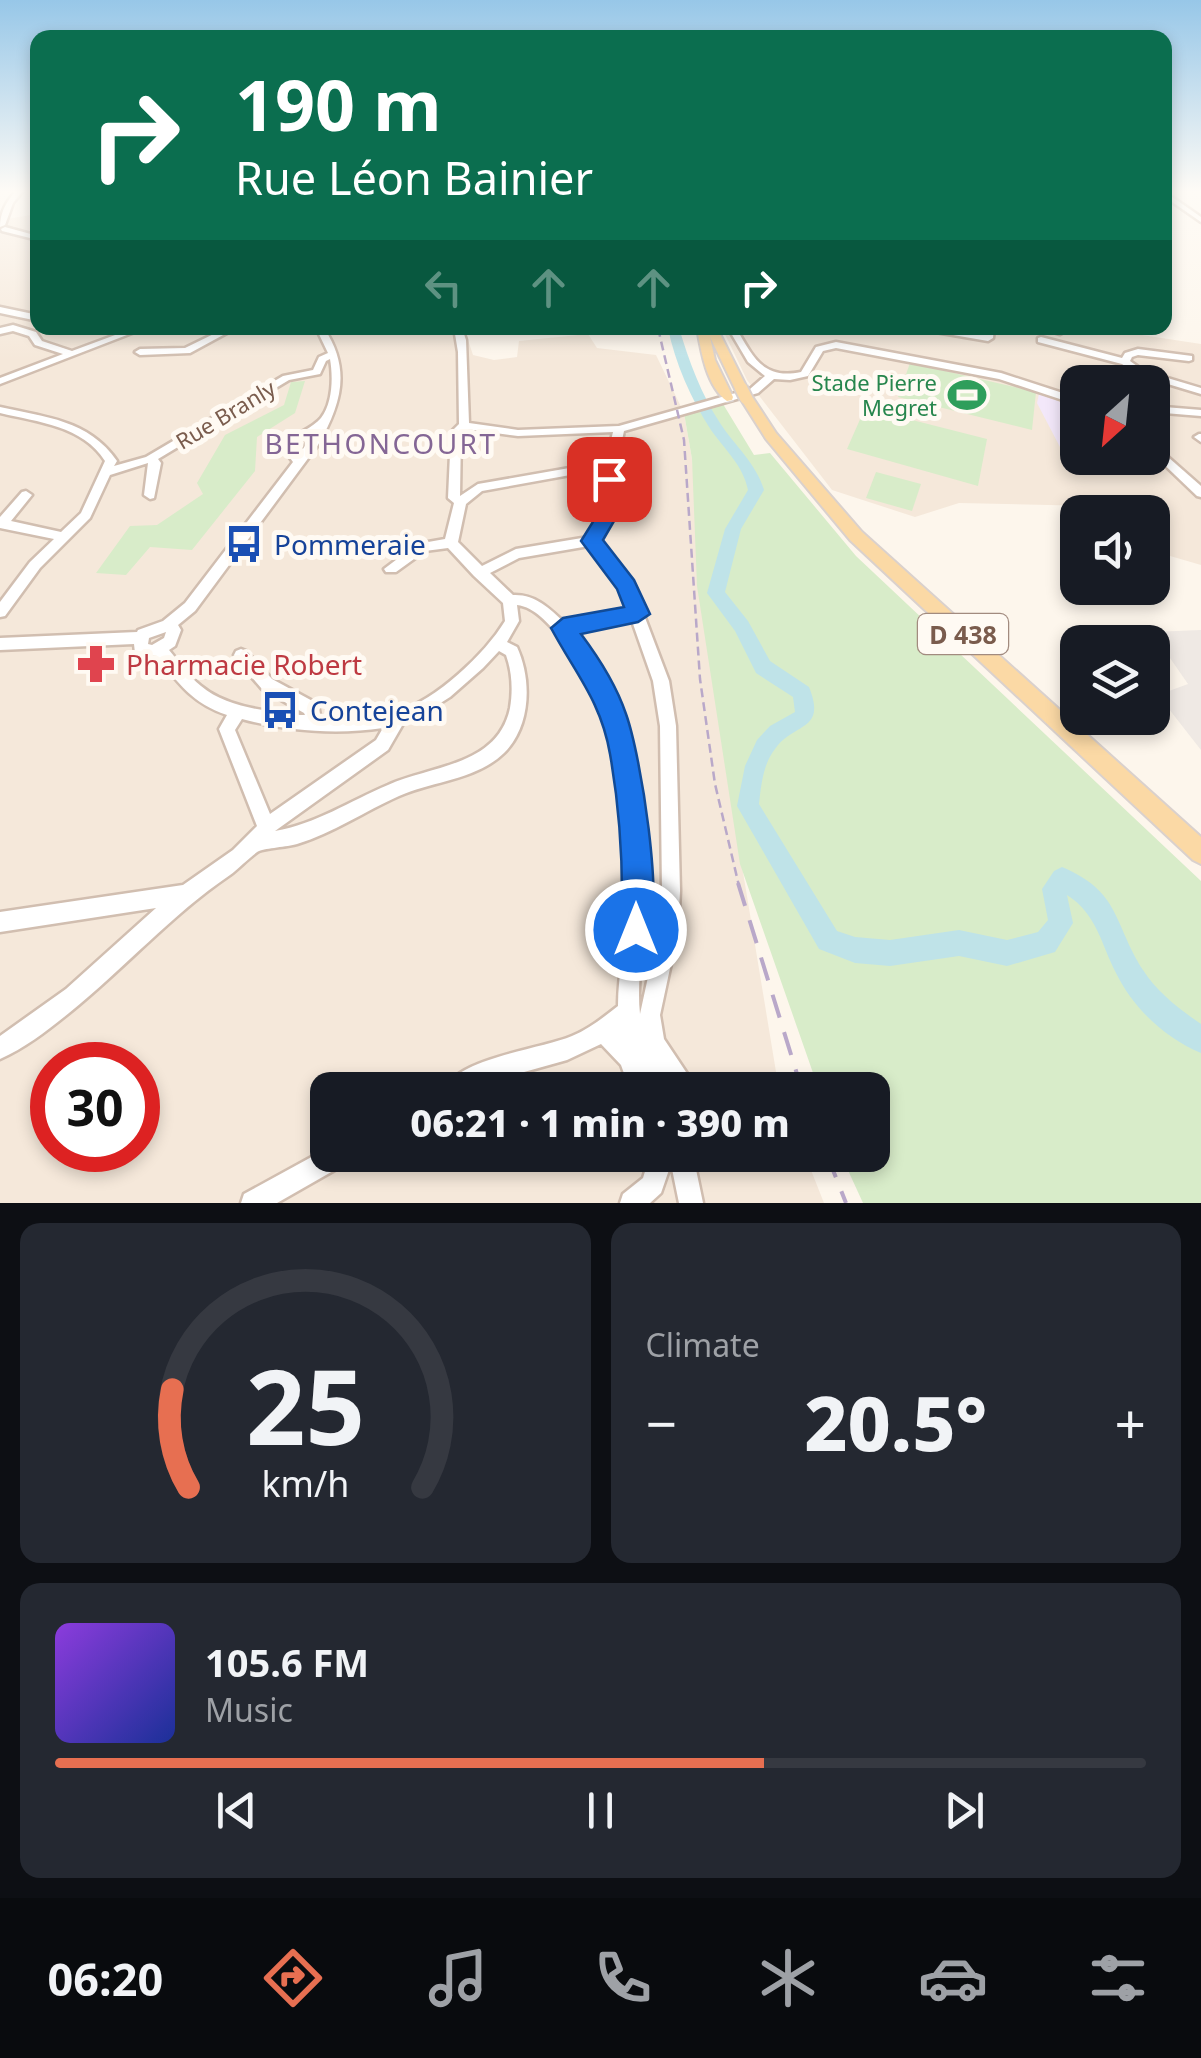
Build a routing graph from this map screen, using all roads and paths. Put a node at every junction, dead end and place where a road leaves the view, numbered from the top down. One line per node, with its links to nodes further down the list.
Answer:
1 (0, 310): 2 (street)
2 (30, 316)
3 (0, 331): 4 (street)
4 (30, 333)
5 (34, 335): 16 (street)
6 (117, 335): 16 (street)
7 (218, 335): 14 (street)
8 (324, 335): 15 (street)
9 (460, 335): 28 (street)
10 (704, 335): 22 (main road)
11 (715, 335): 22 (main road, D 438)
12 (736, 335): 19 (street)
13 (1041, 340): 18 (street)
14 (140, 352)
15 (335, 353): 30 (street, Rue Branly); 47 (street)
16 (70, 354): 20 (street)
17 (1189, 358): 18 (street)
18 (1125, 362): 21 (street)
19 (770, 377): 22 (street); 23 (street)
20 (0, 381)
21 (1201, 391)
22 (737, 395): 24 (street); 58 (main road, D 438)
23 (1060, 396)
24 (684, 408): 29 (street)
25 (1170, 410): 26 (street)
26 (1201, 412)
27 (3, 414): 33 (street)
28 (464, 425): 29 (street); 37 (street)
29 (619, 429): 32 (street)
30 (150, 459): 33 (street, Rue Branly); 36 (street)
31 (1170, 463): 34 (street)
32 (602, 466): 37 (street); 40 (street)
33 (108, 472): 39 (street)
34 (1201, 493)
35 (26, 495): 38 (street)
36 (150, 495)
37 (460, 502): 41 (street)
38 (1, 524): 39 (street)
39 (65, 537): 45 (street)
40 (592, 541): 43 (street); 46 (street)
41 (451, 543): 42 (street); 43 (street)
42 (391, 569)
43 (479, 573): 44 (street)
44 (510, 601): 48 (street); 51 (street)
45 (0, 612)
46 (638, 614): 48 (street); 67 (street)
47 (168, 625): 49 (street); 52 (street)
48 (563, 628): 61 (street)
49 (140, 638): 50 (street); 52 (street)
50 (0, 644)
51 (498, 644): 55 (street); 57 (street)
52 (160, 650): 54 (street)
53 (241, 655): 56 (street)
54 (238, 711): 56 (street); 57 (street)
55 (397, 719): 56 (street); 57 (street)
56 (314, 722)
57 (262, 835): 59 (street)
58 (1201, 852)
59 (186, 894): 60 (street); 63 (street)
60 (0, 922)
61 (629, 1011): 62 (street); 66 (street)
62 (604, 1030): 64 (street); 65 (street)
63 (0, 1048)
64 (485, 1072)
65 (635, 1072)
66 (652, 1072)
67 (675, 1072)
68 (310, 1171): 71 (street)
69 (657, 1172): 72 (street)
70 (685, 1172): 73 (street)
71 (253, 1203)
72 (632, 1203)
73 (691, 1203)

